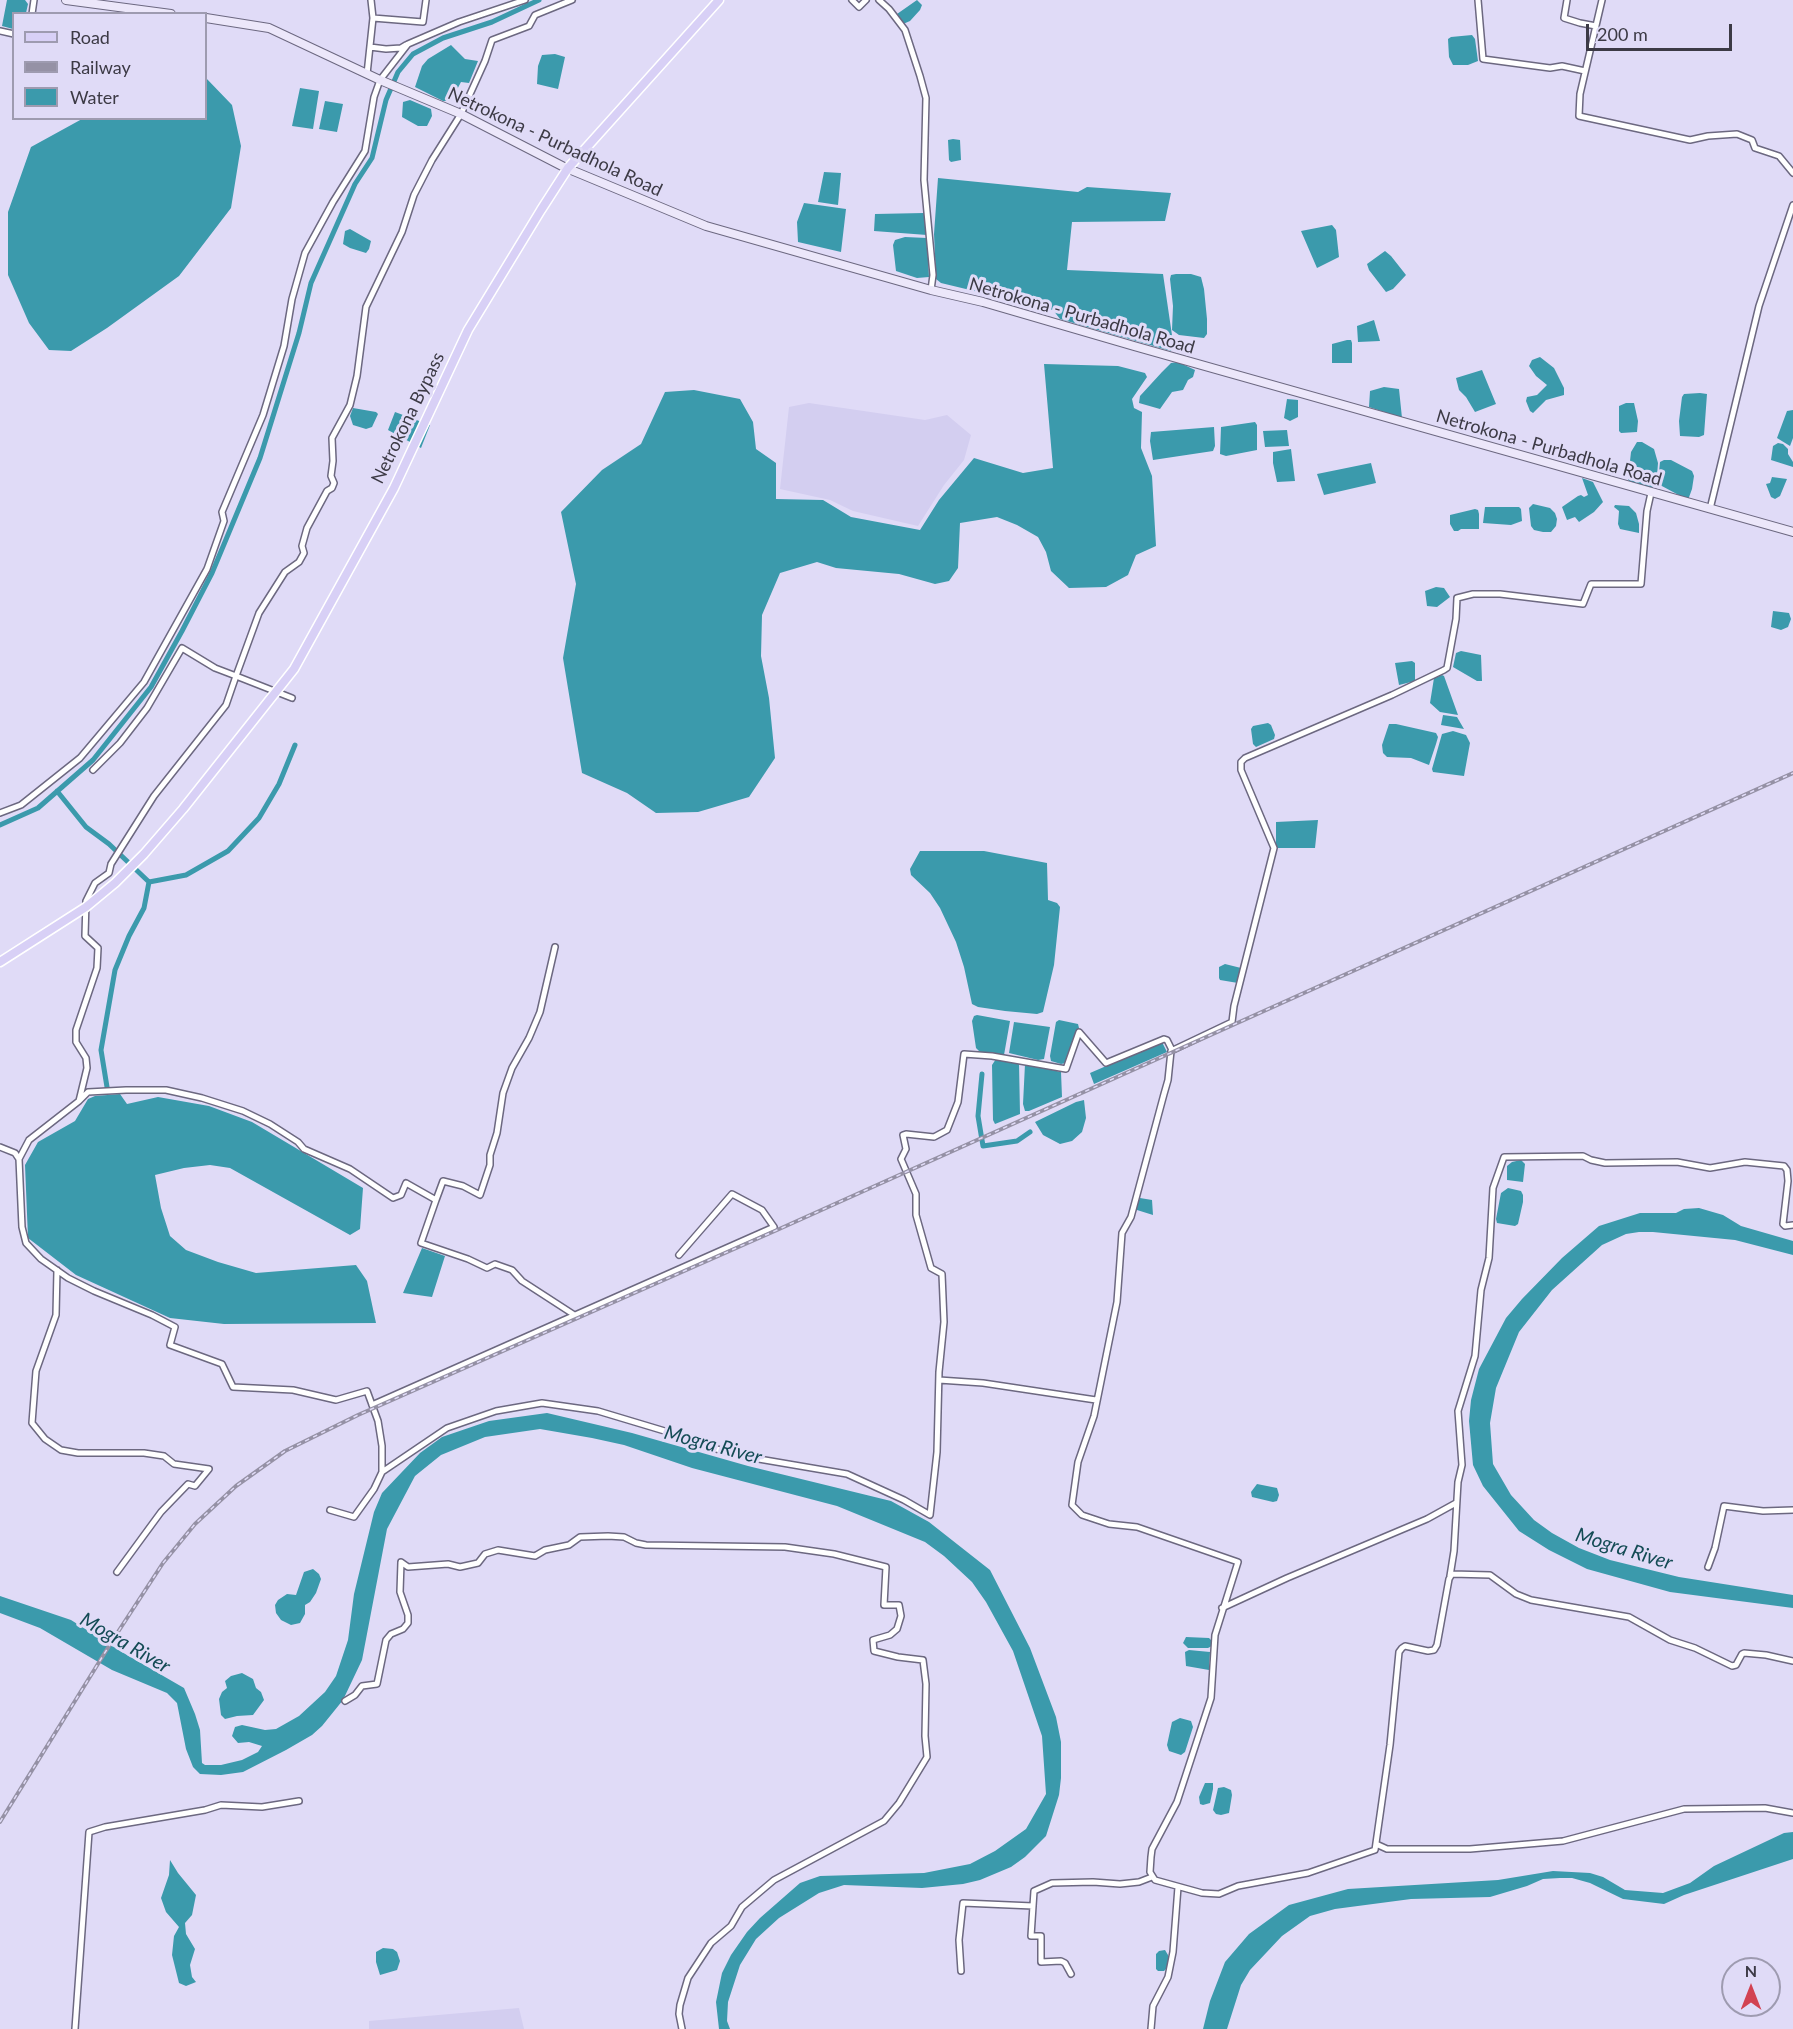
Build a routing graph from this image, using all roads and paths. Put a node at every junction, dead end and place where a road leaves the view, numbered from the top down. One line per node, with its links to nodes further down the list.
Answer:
1 (66, 0): 13 (main road)
2 (371, 0): 15 (street)
3 (426, 0): 15 (street)
4 (525, 0): 17 (street)
5 (572, 0): 22 (street)
6 (719, 0): 23 (main road, Netrokona Bypass)
7 (852, 0): 8 (street)
8 (866, 0)
9 (879, 0): 26 (street)
10 (1478, 0): 19 (street)
11 (1567, 0): 16 (street)
12 (1602, 0): 16 (street)
13 (156, 12)
14 (207, 18): 20 (main road, Netrokona - Purbadhola Road)
15 (373, 18): 18 (street)
16 (1596, 26): 19 (street)
17 (408, 44): 18 (street); 21 (street)
18 (370, 47): 20 (street)
19 (1585, 71): 24 (street)
20 (368, 74): 21 (main road, Netrokona - Purbadhola Road)
21 (381, 80): 22 (main road, Netrokona - Purbadhola Road); 33 (street)
22 (461, 114): 23 (main road, Netrokona - Purbadhola Road); 30 (street)
23 (568, 168): 26 (main road, Netrokona - Purbadhola Road); 34 (main road, Netrokona Bypass)
24 (1793, 173)
25 (1793, 205): 28 (street)
26 (931, 290): 27 (main road, Netrokona - Purbadhola Road)
27 (1652, 493): 28 (main road, Netrokona - Purbadhola Road); 37 (street)
28 (1710, 509): 29 (main road, Netrokona - Purbadhola Road)
29 (1793, 532)
30 (236, 676): 31 (street); 32 (street); 34 (street)
31 (292, 698)
32 (93, 770)
33 (0, 813)
34 (86, 906): 36 (main road); 38 (street)
35 (555, 946): 41 (street)
36 (0, 962)
37 (1172, 1050): 46 (street); 47 (street)
38 (79, 1101): 40 (street); 41 (street)
39 (0, 1148): 40 (street)
40 (20, 1159): 44 (street)
41 (436, 1200): 45 (street)
42 (1793, 1225): 50 (street)
43 (679, 1255): 45 (street)
44 (57, 1270): 48 (street); 54 (street)
45 (576, 1316): 48 (street)
46 (939, 1380): 47 (street); 49 (street)
47 (1096, 1400): 56 (street)
48 (372, 1405): 49 (street)
49 (382, 1472): 51 (street)
50 (1456, 1503): 55 (street); 56 (street)
51 (330, 1510)
52 (1793, 1510): 53 (street)
53 (1708, 1567)
54 (117, 1572)
55 (1450, 1576): 57 (street); 61 (street)
56 (1222, 1608): 62 (street)
57 (1793, 1661)
58 (345, 1701): 68 (street)
59 (299, 1801): 67 (street)
60 (1793, 1813): 61 (street)
61 (1376, 1844): 63 (street)
62 (1152, 1877): 63 (street); 64 (street)
63 (1179, 1887): 69 (street)
64 (1033, 1906): 65 (street); 66 (street)
65 (961, 1971)
66 (1071, 1974)
67 (75, 2029)
68 (682, 2029)
69 (1151, 2029)

